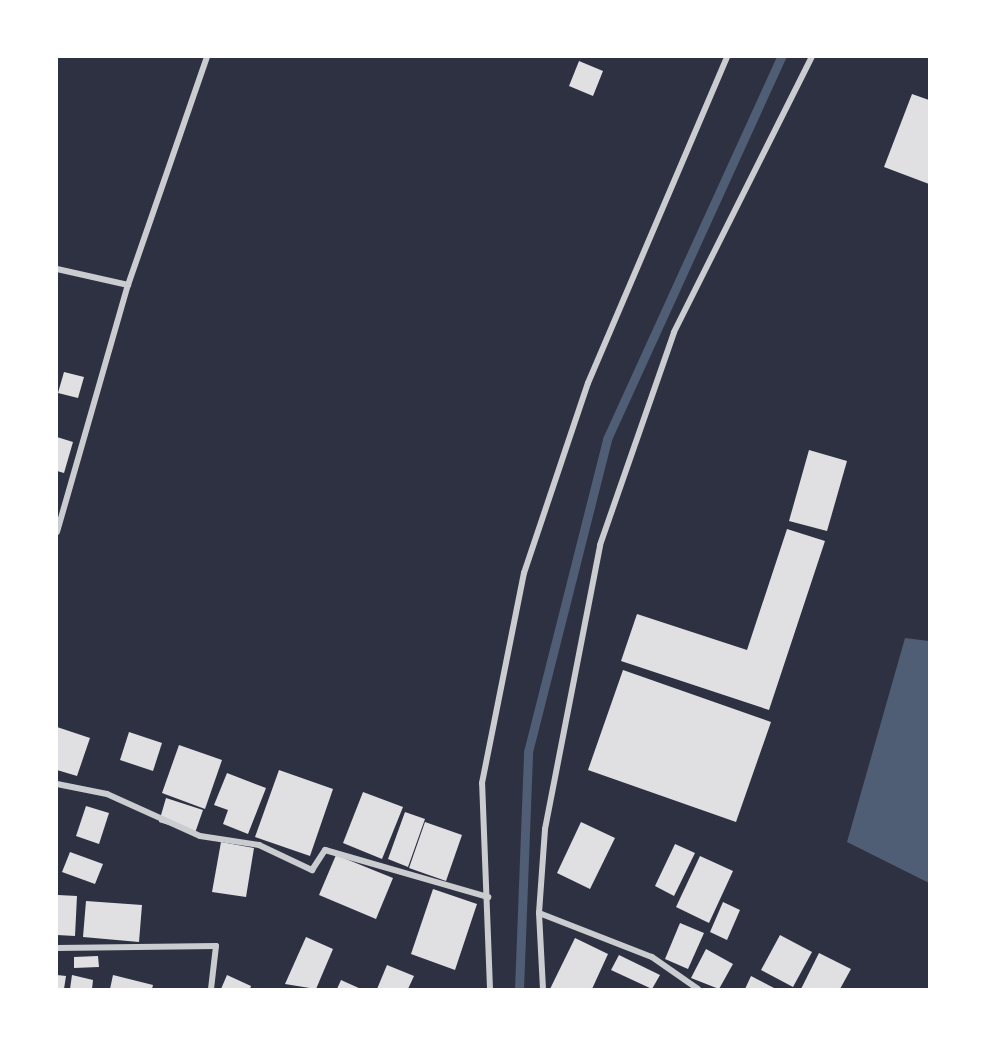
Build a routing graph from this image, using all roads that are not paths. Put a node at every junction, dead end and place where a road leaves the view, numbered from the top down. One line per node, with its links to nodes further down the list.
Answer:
1 (207, 57): 5 (street)
2 (727, 57): 8 (street)
3 (813, 57): 9 (street)
4 (57, 269): 5 (street)
5 (128, 285): 6 (street)
6 (57, 532)
7 (57, 784): 8 (street)
8 (489, 897): 12 (street)
9 (539, 913): 13 (street); 14 (street)
10 (57, 948): 11 (street)
11 (211, 989)
12 (490, 989)
13 (543, 989)
14 (698, 989)

